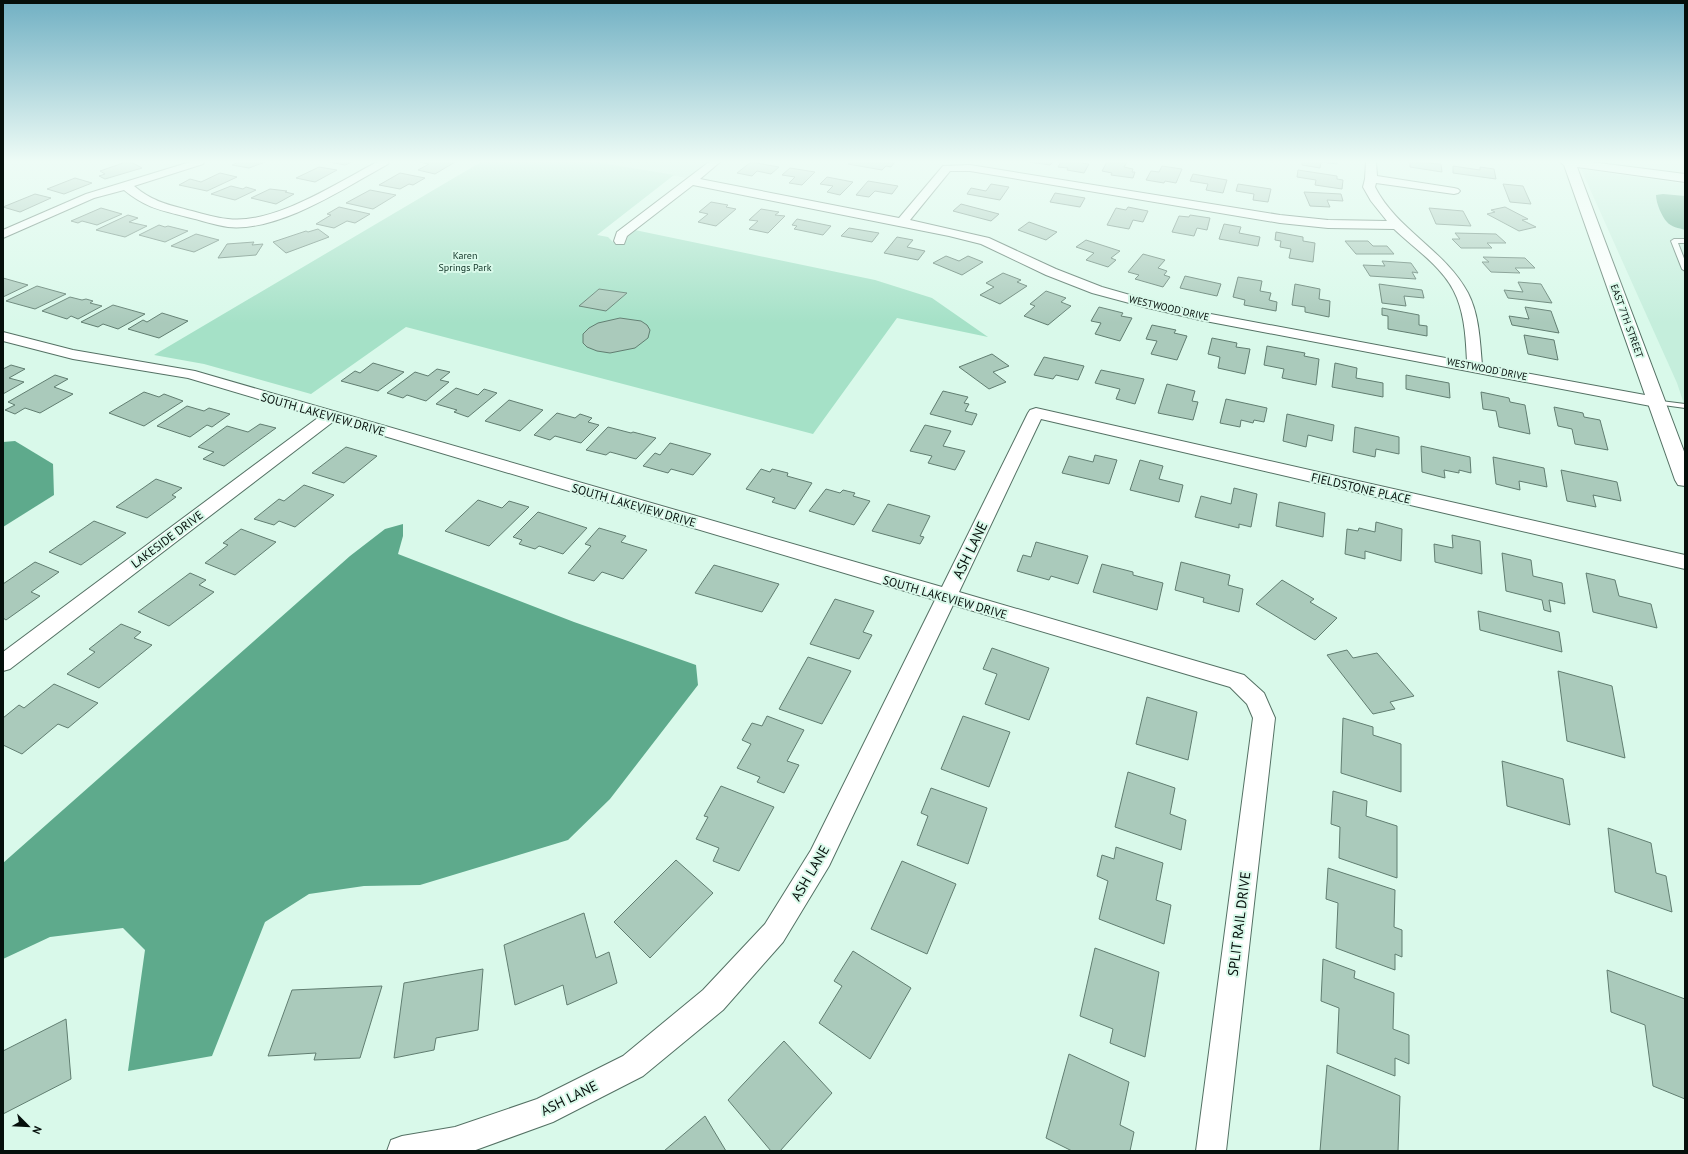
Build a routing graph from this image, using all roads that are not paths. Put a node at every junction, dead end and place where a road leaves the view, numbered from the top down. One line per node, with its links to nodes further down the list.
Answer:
1 (45, 216): 12 (street)
2 (198, 216): 3 (street)
3 (276, 216)
4 (646, 216): 14 (street)
5 (871, 216): 10 (street, WESTWOOD DRIVE)
6 (907, 216): 10 (street)
7 (1261, 216): 11 (street)
8 (1388, 216): 11 (street)
9 (1588, 216): 18 (street, EAST 7TH STREET)
10 (902, 222): 17 (street, WESTWOOD DRIVE)
11 (1397, 225): 17 (street)
12 (3, 234)
13 (1685, 240): 15 (lane)
14 (620, 241)
15 (1685, 269)
16 (6, 340): 21 (street, SOUTH LAKEVIEW DRIVE)
17 (1475, 366): 18 (street, WESTWOOD DRIVE)
18 (1656, 402): 19 (lane); 22 (street, EAST 7TH STREET)
19 (1685, 406)
20 (1036, 413): 23 (street, FIELDSTONE PLACE); 24 (street, ASH LANE)
21 (331, 416): 24 (street, SOUTH LAKEVIEW DRIVE); 25 (street, LAKESIDE DRIVE)
22 (1685, 480)
23 (1685, 562)
24 (947, 597): 26 (street, SOUTH LAKEVIEW DRIVE); 27 (street, ASH LANE)
25 (3, 663)
26 (1256, 699): 28 (street, SPLIT RAIL DRIVE)
27 (402, 1151)
28 (1211, 1151)

